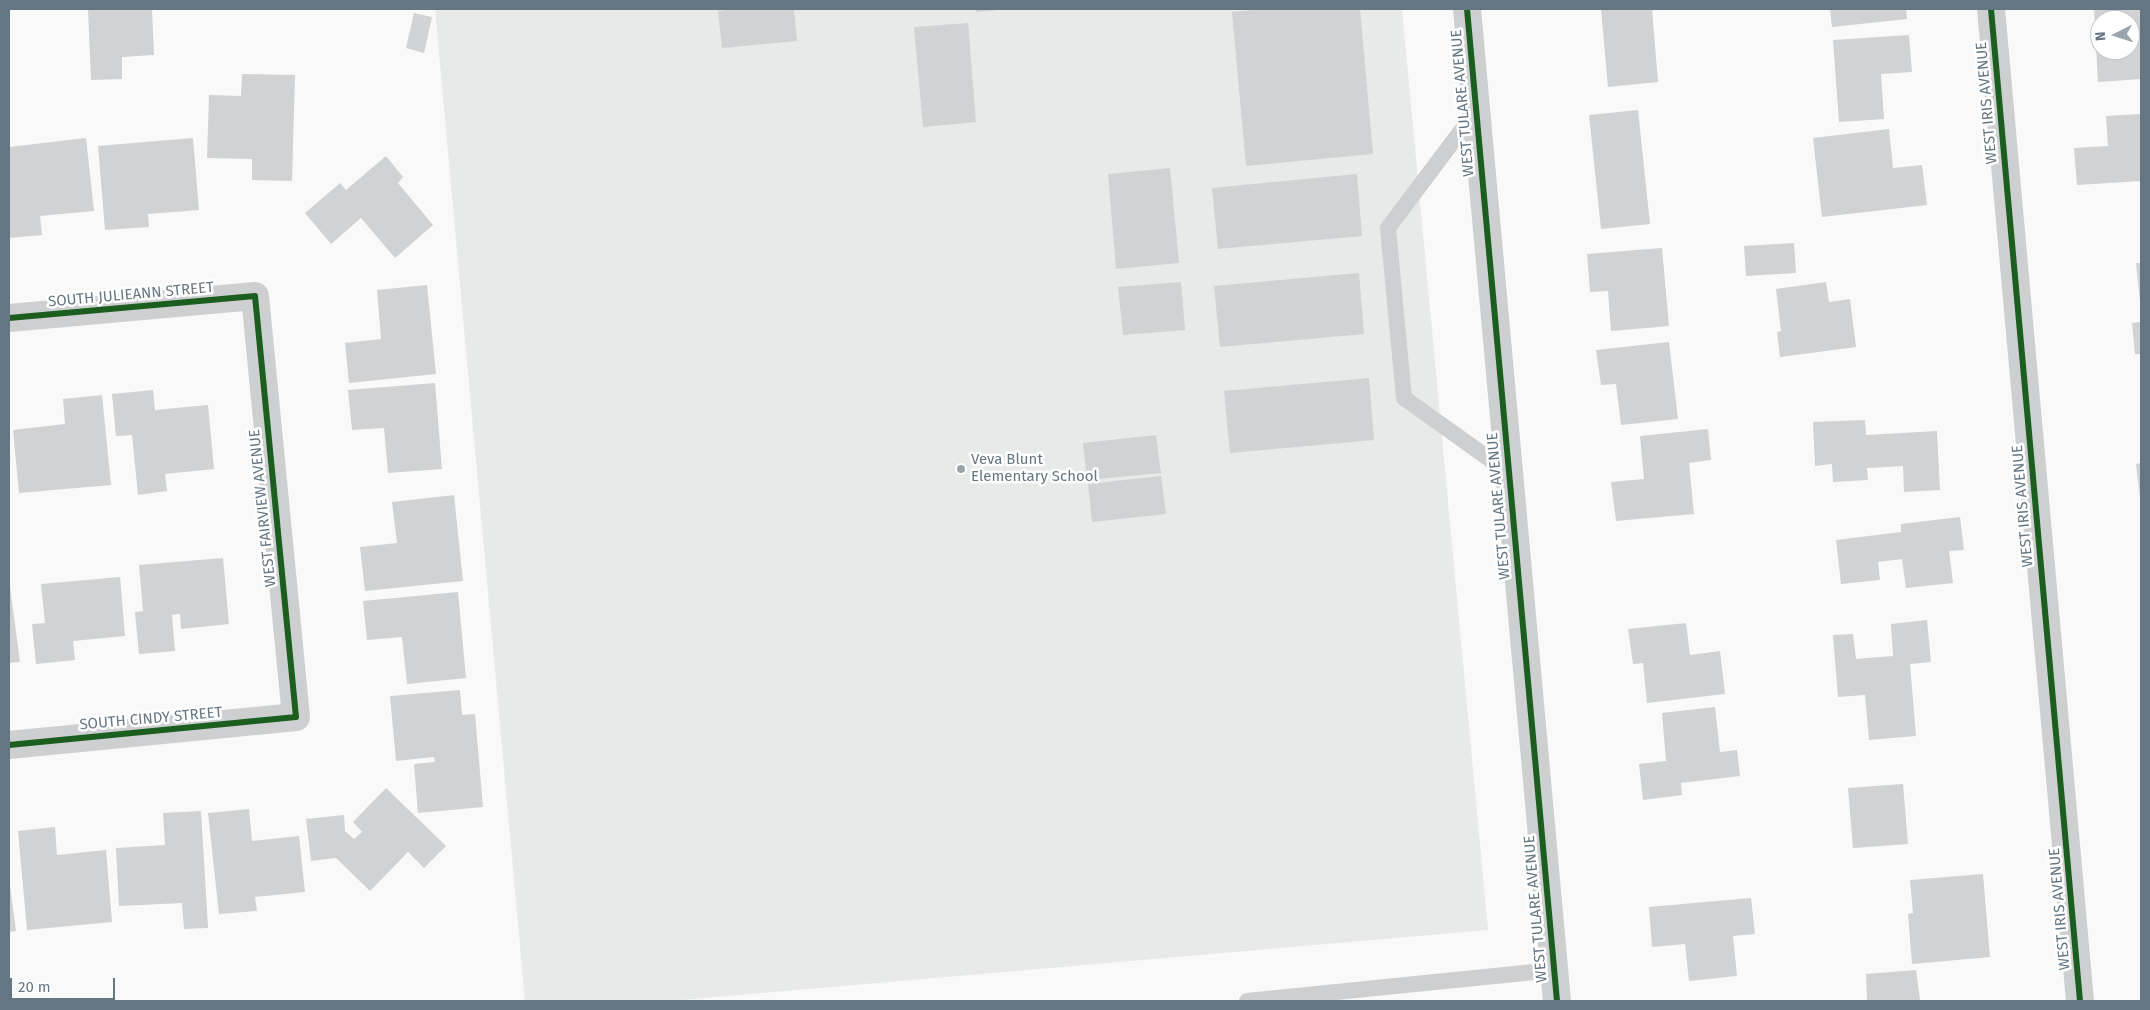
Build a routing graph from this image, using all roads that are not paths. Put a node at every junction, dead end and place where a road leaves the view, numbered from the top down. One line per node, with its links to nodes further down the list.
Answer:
1 (1467, 9): 3 (street, WEST TULARE AVENUE)
2 (1991, 9): 12 (street, WEST IRIS AVENUE)
3 (1476, 111): 6 (street, WEST TULARE AVENUE); 6 (lane)
4 (255, 296): 5 (street, SOUTH JULIEANN STREET); 7 (street, WEST FAIRVIEW AVENUE)
5 (9, 318)
6 (1509, 472): 9 (street, WEST TULARE AVENUE)
7 (296, 717): 8 (street, SOUTH CINDY STREET)
8 (9, 745)
9 (1554, 970): 10 (lane); 11 (street, WEST TULARE AVENUE)
10 (1248, 1001)
11 (1557, 1001)
12 (2080, 1001)

